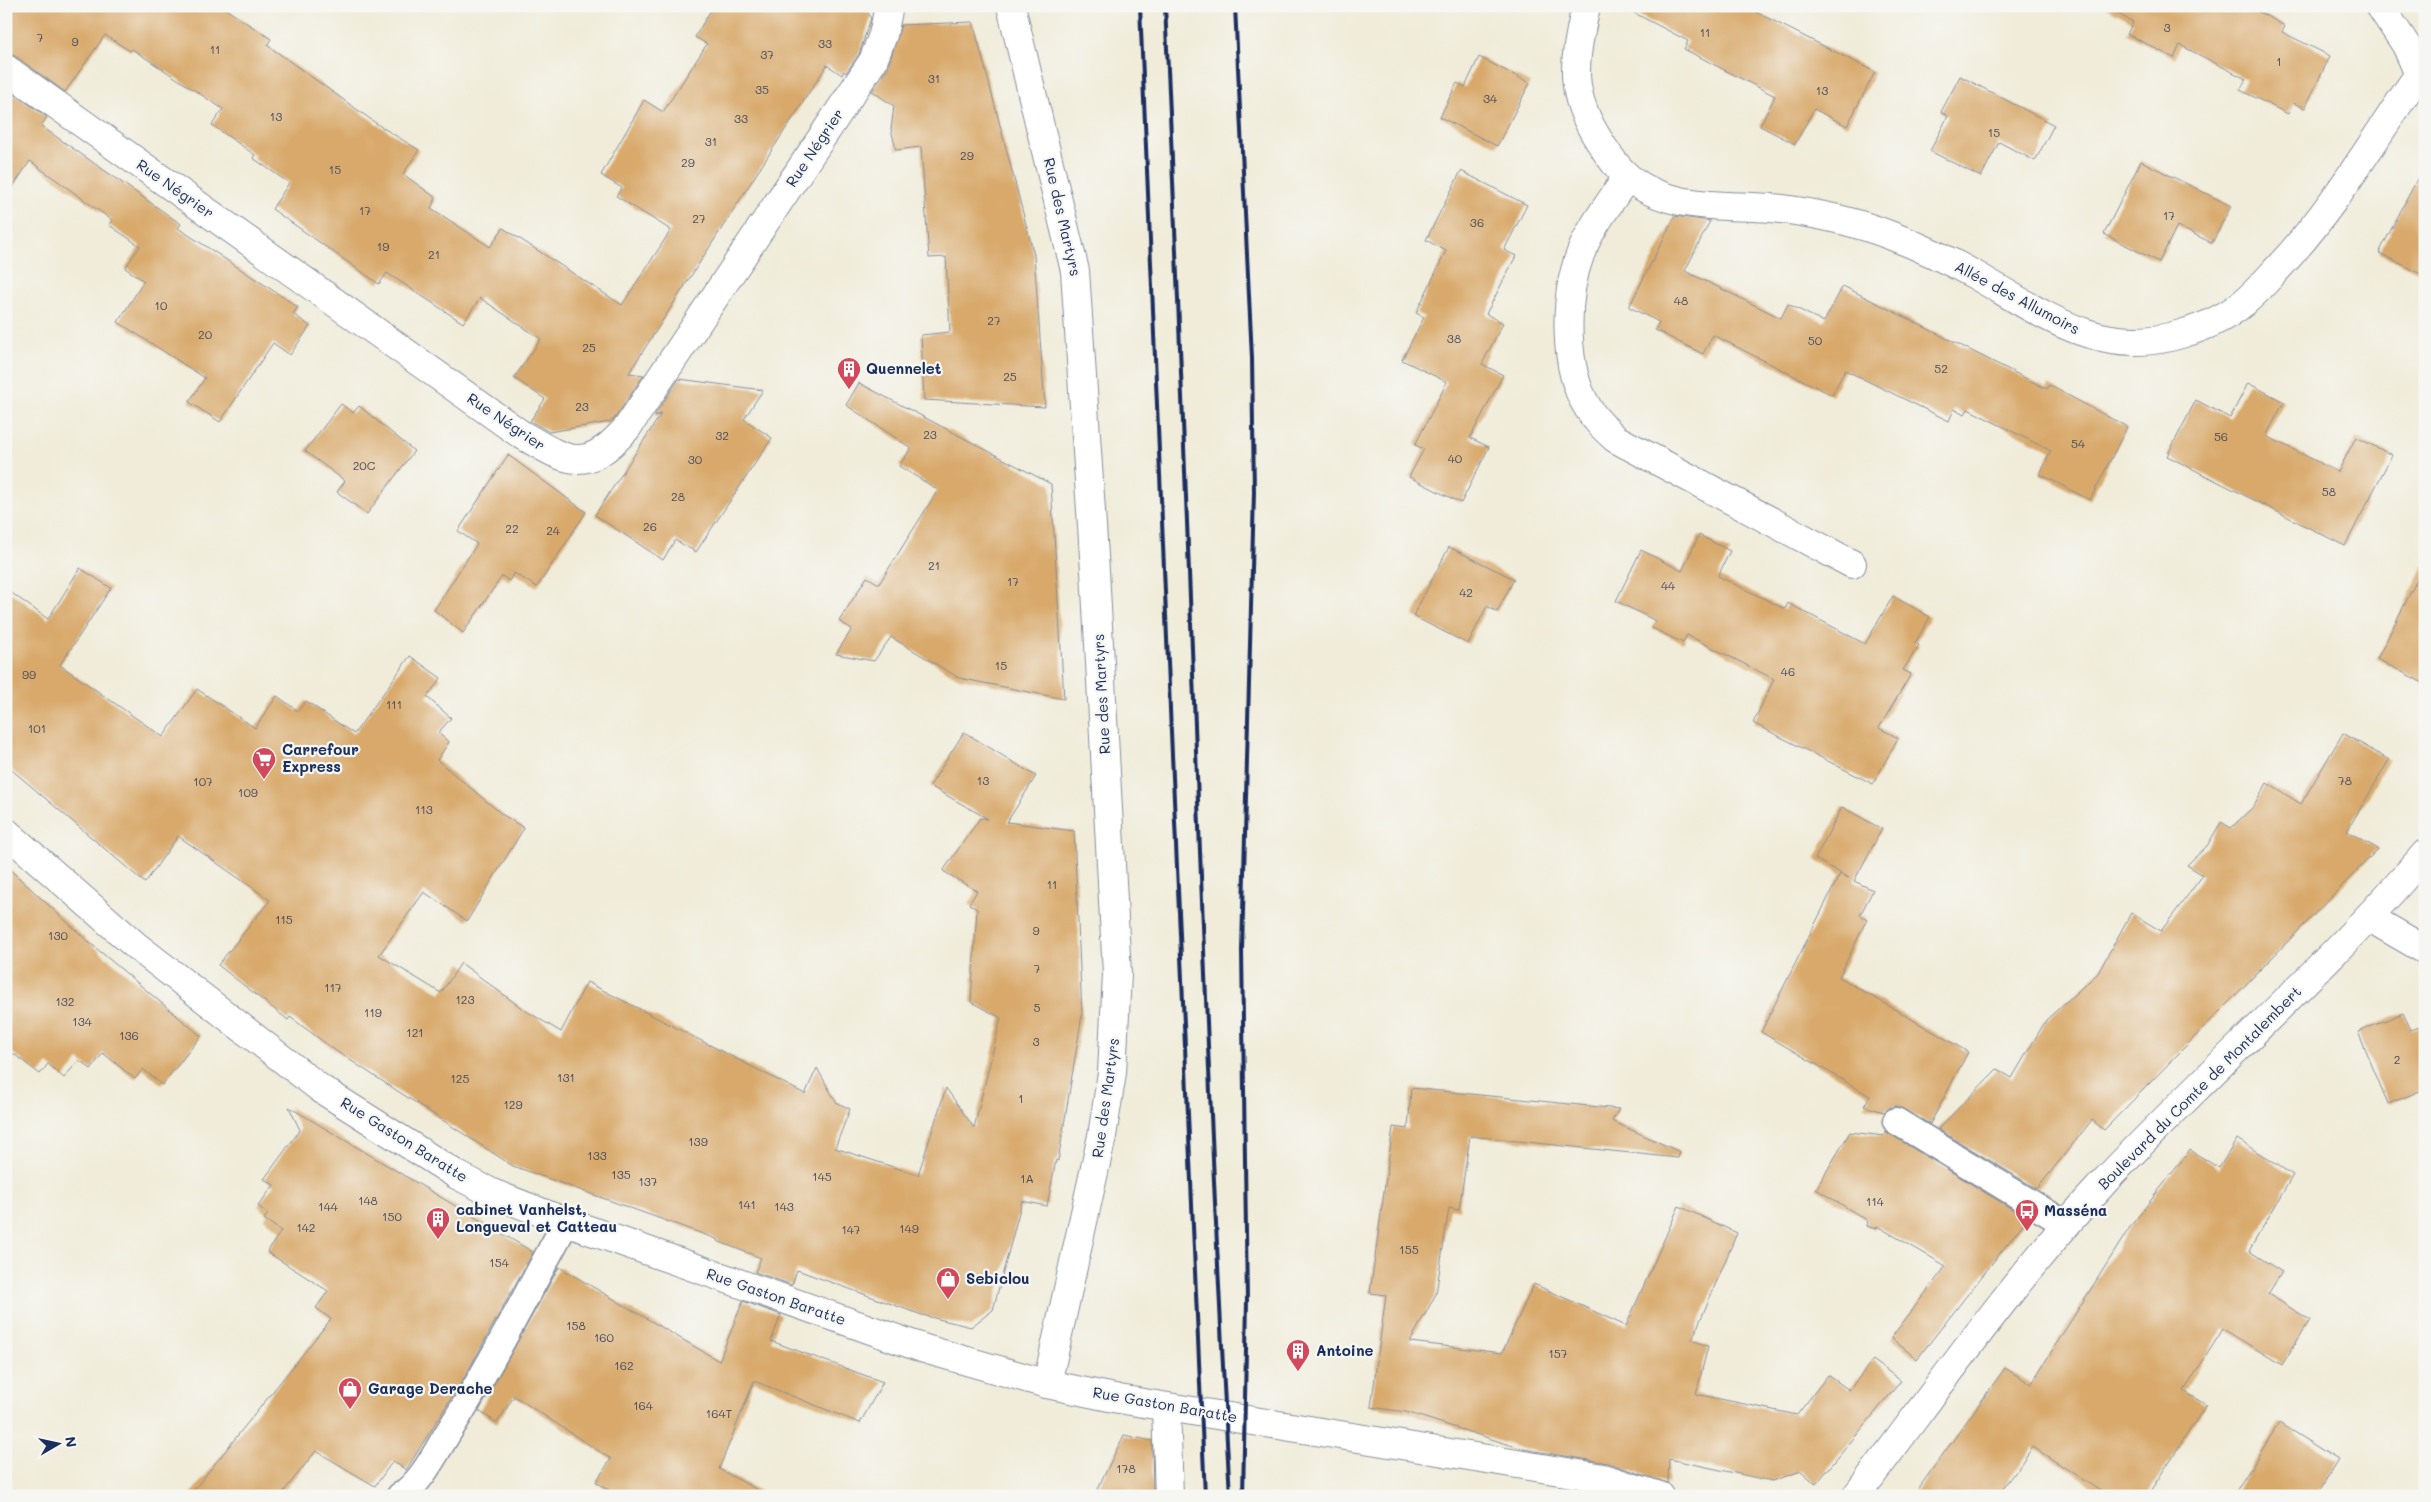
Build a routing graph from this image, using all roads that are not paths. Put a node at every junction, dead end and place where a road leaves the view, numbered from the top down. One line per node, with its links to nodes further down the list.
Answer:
1 (889, 6): 5 (street, Rue Négrier)
2 (1011, 6): 16 (street, Rue des Martyrs)
3 (1586, 6): 7 (street, Allée des Allumoirs)
4 (2380, 6): 6 (street, Allée des Allumoirs)
5 (6, 69)
6 (2422, 76): 7 (street, Allée des Allumoirs)
7 (1627, 177): 8 (street)
8 (1852, 564)
9 (6, 832): 14 (street, Rue Gaston Baratte)
10 (2425, 854): 11 (street, Boulevard du Comte de Montalembert)
11 (2370, 918): 12 (street); 15 (street, Boulevard du Comte de Montalembert)
12 (2425, 950)
13 (1896, 1121): 15 (lane)
14 (566, 1222): 16 (street, Rue Gaston Baratte); 18 (lane)
15 (2067, 1225): 21 (street, Boulevard du Comte de Montalembert)
16 (1047, 1384): 17 (street, Rue Gaston Baratte)
17 (1166, 1407): 19 (street); 20 (street, Rue Gaston Baratte)
18 (400, 1496)
19 (1169, 1496)
20 (1660, 1496)
21 (1856, 1496)

